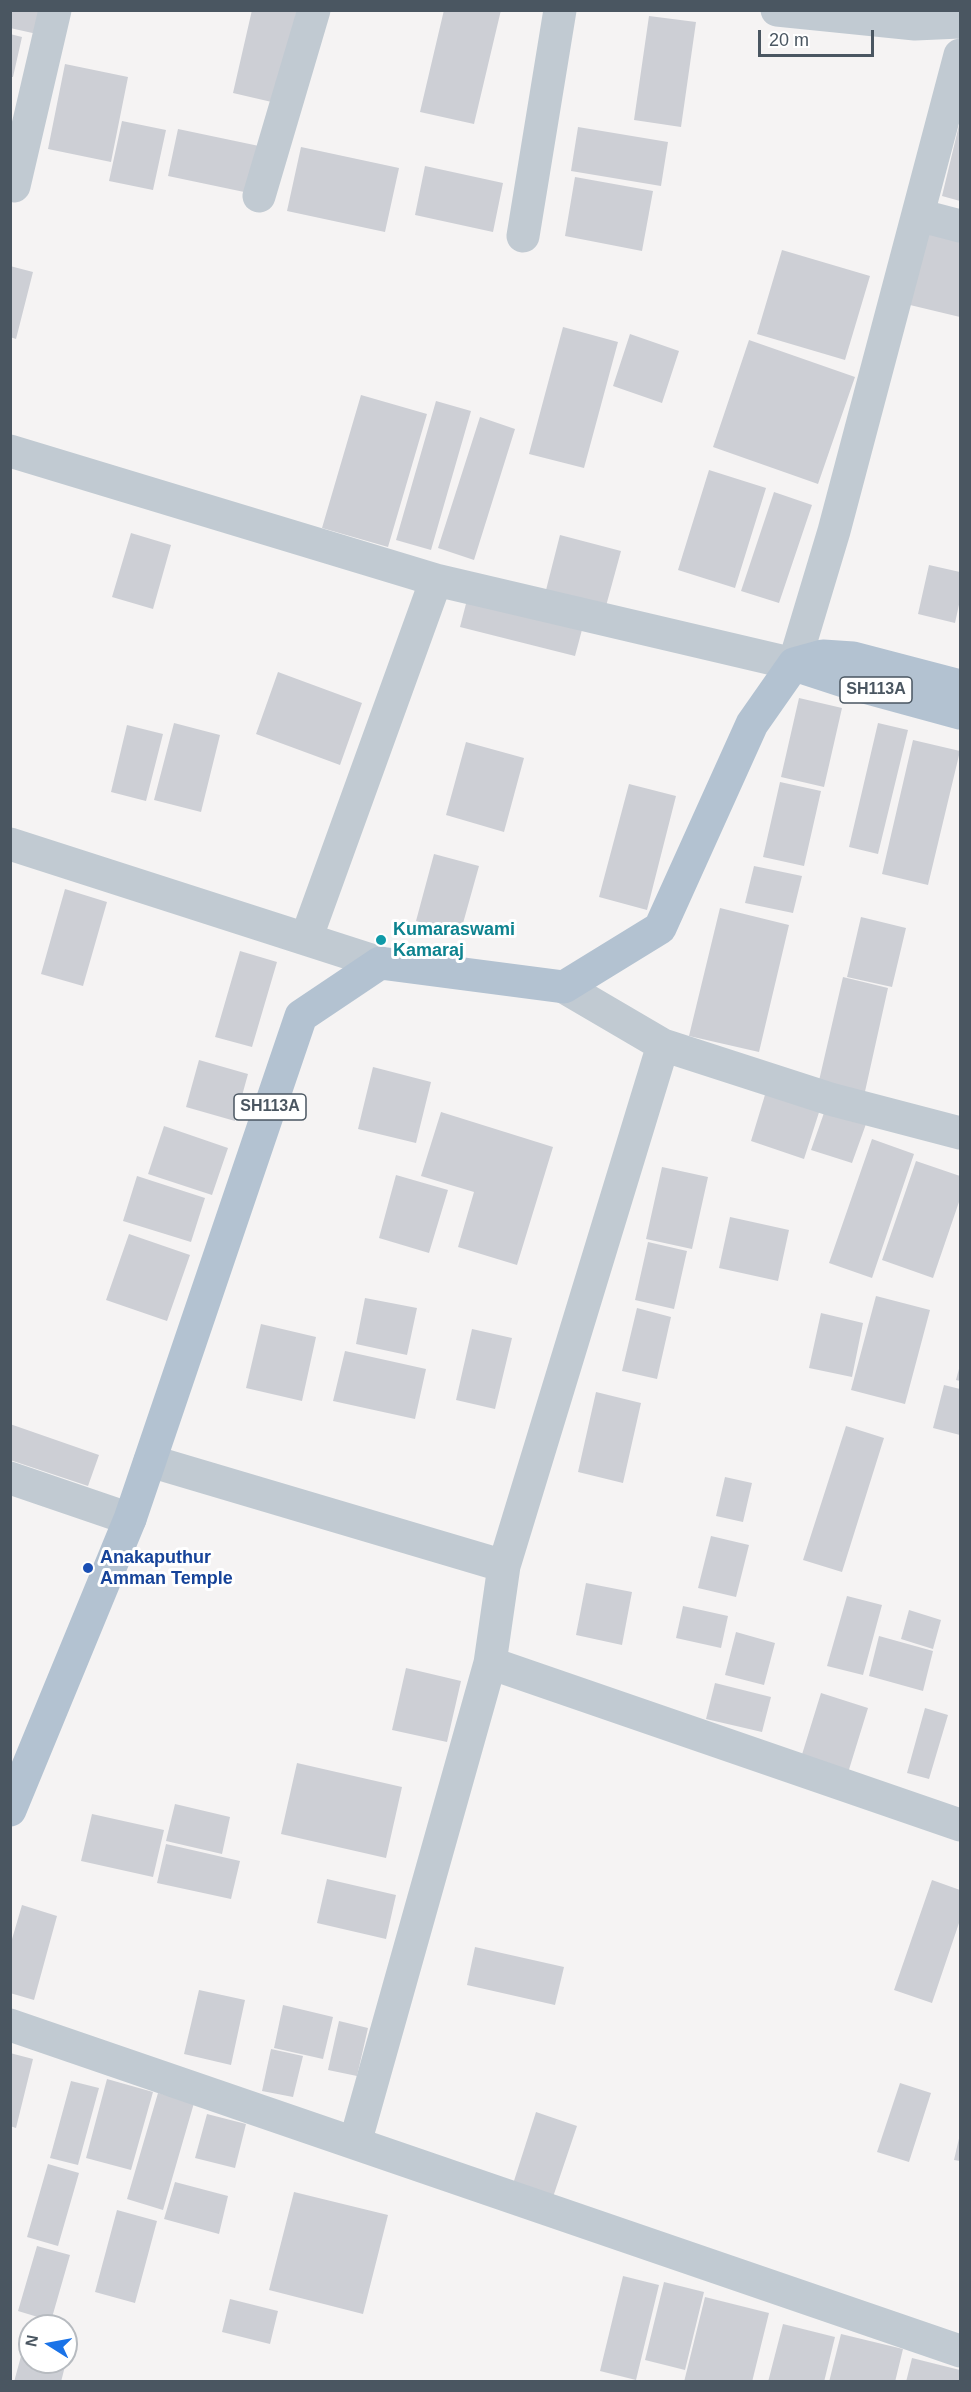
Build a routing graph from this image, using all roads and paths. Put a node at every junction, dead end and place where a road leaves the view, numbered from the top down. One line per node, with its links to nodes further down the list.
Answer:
1 (55, 10): 8 (street)
2 (314, 10): 9 (street)
3 (560, 10): 12 (street)
4 (777, 10): 5 (street)
5 (916, 17): 6 (street)
6 (960, 22)
7 (960, 55): 10 (street)
8 (14, 186)
9 (259, 196)
10 (918, 215): 11 (street); 15 (street)
11 (960, 226)
12 (523, 236)
13 (10, 451): 14 (street)
14 (436, 580): 15 (street); 19 (street)
15 (794, 664): 16 (main road, SH113A); 17 (main road, SH113A); 21 (main road)
16 (960, 686)
17 (960, 713)
18 (10, 844): 19 (street)
19 (306, 939): 20 (street)
20 (380, 963): 21 (main road); 24 (main road, SH113A)
21 (564, 987): 22 (street)
22 (663, 1045): 23 (street); 27 (street)
23 (960, 1133)
24 (150, 1461): 26 (main road, SH113A); 27 (street)
25 (10, 1478): 26 (street)
26 (130, 1519): 29 (main road, SH113A)
27 (504, 1566): 28 (street)
28 (490, 1663): 30 (street); 32 (street)
29 (10, 1810)
30 (960, 1825)
31 (10, 2025): 32 (street)
32 (355, 2143): 33 (street)
33 (960, 2351)

